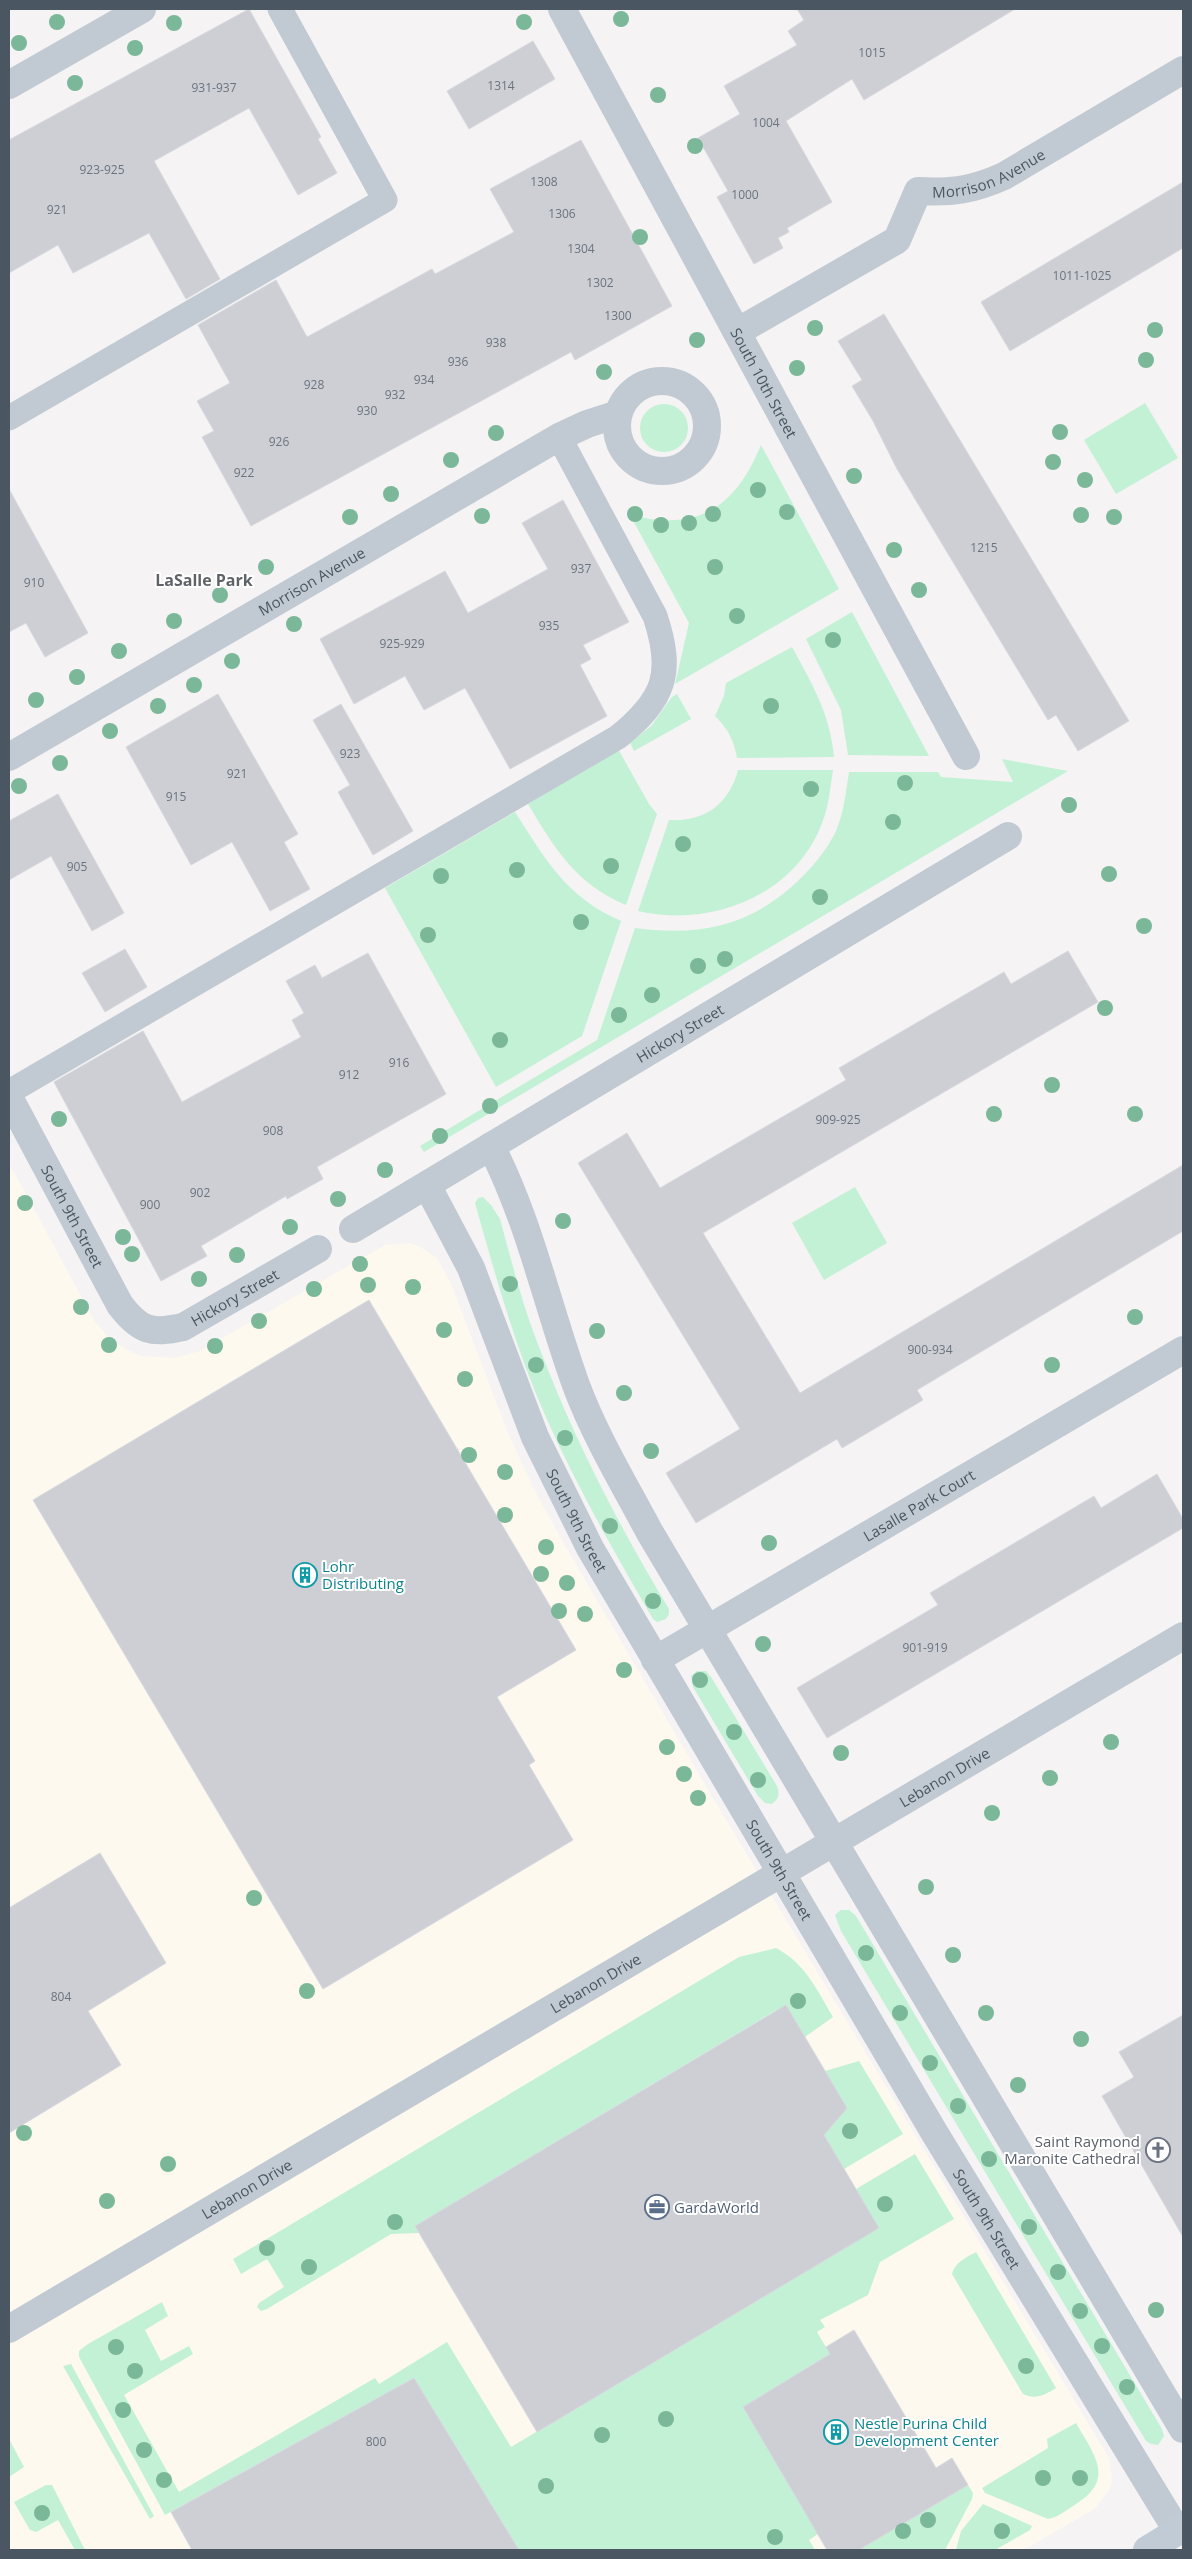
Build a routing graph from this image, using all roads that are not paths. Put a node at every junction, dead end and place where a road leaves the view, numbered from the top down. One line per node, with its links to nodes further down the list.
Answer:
1 (142, 9): 5 (street)
2 (280, 9): 8 (lane)
3 (562, 9): 6 (street, South 10th Street)
4 (1183, 70): 6 (street, Morrison Avenue)
5 (9, 85)
6 (736, 332): 10 (street, South 10th Street)
7 (618, 414): 9 (street, Morrison Avenue)
8 (9, 418)
9 (559, 437): 11 (street, Morrison Avenue); 13 (lane)
10 (966, 756)
11 (9, 757)
12 (1008, 836): 15 (street, Hickory Street)
13 (9, 1092)
14 (9, 1097): 19 (street, South 9th Street)
15 (491, 1146): 16 (street, Hickory Street); 21 (street)
16 (427, 1184): 17 (street, Hickory Street); 23 (street, South 9th Street)
17 (353, 1229)
18 (318, 1248): 19 (street, Hickory Street)
19 (146, 1329)
20 (1183, 1350): 21 (street, Lasalle Park Court)
21 (708, 1629): 23 (street, Lasalle Park Court); 24 (street)
22 (1183, 1636): 24 (street, Lebanon Drive)
23 (655, 1660): 25 (street, South 9th Street)
24 (834, 1842): 25 (street, Lebanon Drive); 27 (street)
25 (780, 1874): 26 (street, Lebanon Drive); 28 (street, South 9th Street)
26 (9, 2329)
27 (1183, 2429)
28 (1180, 2530): 29 (main road)
29 (1146, 2550)

